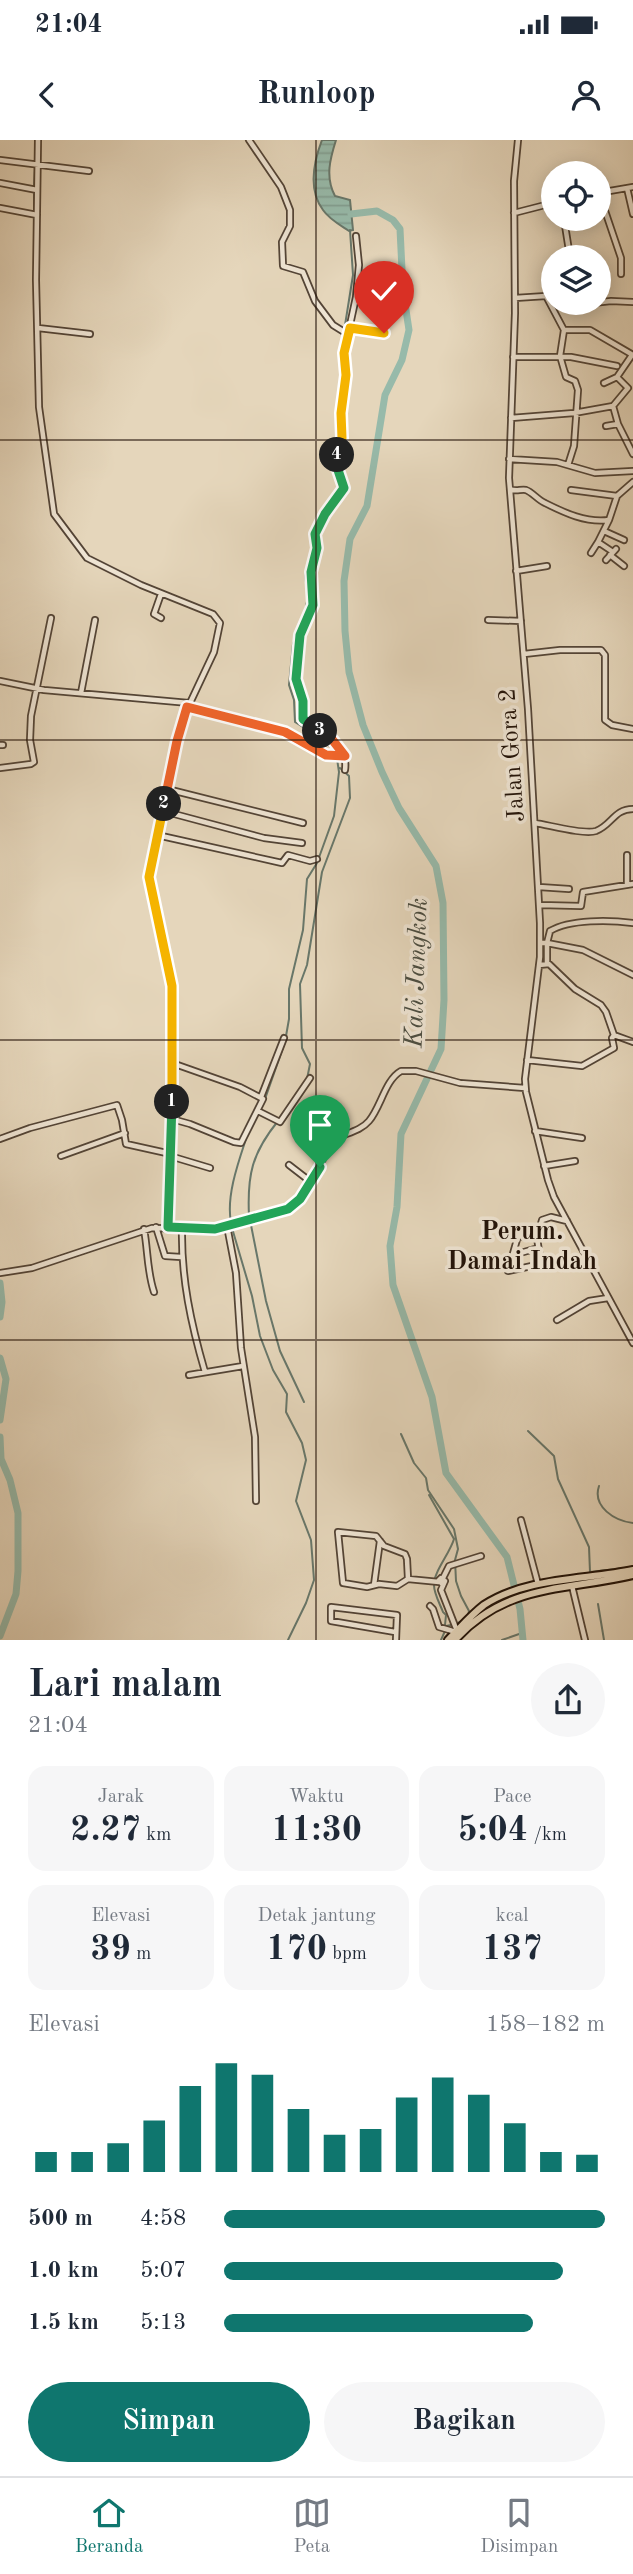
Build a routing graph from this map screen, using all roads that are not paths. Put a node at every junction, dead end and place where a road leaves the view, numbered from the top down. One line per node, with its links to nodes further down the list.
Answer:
1 (38, 140): 5 (street)
2 (249, 140): 27 (street)
3 (518, 140): 13 (street, Jalan Gora 2)
4 (0, 160): 5 (street)
5 (38, 163): 6 (street); 9 (street)
6 (89, 171)
7 (0, 183): 9 (street)
8 (630, 187): 10 (street); 14 (street)
9 (37, 190): 15 (street)
10 (611, 191)
11 (541, 206): 13 (street)
12 (0, 208): 15 (street)
13 (514, 213): 19 (street, Jalan Gora 2)
14 (633, 214)
15 (37, 215): 22 (street)
16 (611, 228): 18 (street)
17 (356, 236): 23 (street)
18 (621, 274)
19 (515, 298): 24 (street); 30 (street, Jalan Gora 2)
20 (611, 301): 21 (street)
21 (633, 302)
22 (38, 328): 26 (street); 57 (street)
23 (350, 328): 25 (street); 27 (street)
24 (564, 330): 28 (street); 29 (street)
25 (384, 333)
26 (90, 334)
27 (346, 334): 69 (street)
28 (633, 355): 32 (street)
29 (561, 356): 30 (street); 31 (street); 35 (street)
30 (513, 357): 36 (street, Jalan Gora 2)
31 (617, 366)
32 (617, 377): 33 (street); 34 (street)
33 (604, 383)
34 (613, 406): 35 (street); 37 (street)
35 (575, 413): 36 (street); 41 (street)
36 (511, 418): 40 (street, Jalan Gora 2)
37 (618, 424): 38 (street); 39 (street)
38 (606, 426)
39 (633, 454)
40 (509, 459): 41 (street); 44 (street, Jalan Gora 2)
41 (569, 465): 42 (street)
42 (633, 471)
43 (633, 482): 46 (street)
44 (510, 489): 47 (street); 56 (street, Jalan Gora 2)
45 (571, 491): 46 (street)
46 (617, 496): 47 (street)
47 (609, 520): 48 (street)
48 (604, 531): 49 (street); 50 (street)
49 (624, 540)
50 (598, 542): 51 (street); 52 (street)
51 (613, 552): 53 (street); 55 (street)
52 (592, 553)
53 (606, 560)
54 (547, 566): 56 (street)
55 (624, 566)
56 (516, 571): 62 (street, Jalan Gora 2)
57 (161, 594): 59 (street); 67 (street)
58 (51, 618): 65 (street)
59 (161, 618)
60 (95, 620): 66 (street)
61 (488, 620): 62 (street)
62 (521, 621): 63 (street, Jalan Gora 2)
63 (524, 654): 68 (street); 76 (street, Jalan Gora 2)
64 (0, 681): 65 (street)
65 (36, 688): 66 (street); 70 (street)
66 (81, 693): 67 (street)
67 (188, 705): 69 (street); 72 (street)
68 (633, 729)
69 (344, 756): 71 (street)
70 (0, 768)
71 (345, 769)
72 (167, 789): 74 (street); 75 (street)
73 (633, 809): 76 (street)
74 (163, 811): 77 (street); 78 (street)
75 (303, 822)
76 (536, 823): 82 (street, Jalan Gora 2)
77 (157, 835): 80 (street); 95 (street)
78 (302, 844)
79 (627, 855): 81 (street)
80 (317, 859)
81 (630, 884): 84 (street)
82 (539, 887): 83 (street); 84 (street, Jalan Gora 2)
83 (569, 889)
84 (540, 905): 86 (street, Jalan Gora 2)
85 (633, 923): 87 (street)
86 (540, 943): 87 (street); 89 (street, Jalan Gora 2)
87 (547, 943): 88 (street); 90 (street)
88 (547, 964): 89 (street); 91 (street)
89 (538, 965): 94 (street, Jalan Gora 2)
90 (633, 975)
91 (614, 1035): 93 (street); 94 (street)
92 (284, 1038): 98 (street)
93 (632, 1042)
94 (527, 1060): 97 (street, Jalan Gora 2)
95 (172, 1063): 98 (street); 100 (street)
96 (310, 1078): 99 (street)
97 (525, 1088): 101 (street, Jalan Gora 2); 111 (street)
98 (261, 1097): 99 (street)
99 (260, 1112): 100 (street)
100 (172, 1119): 105 (street)
101 (535, 1131): 103 (street); 109 (street, Jalan Gora 2)
102 (125, 1133): 104 (street); 105 (street); 106 (street)
103 (582, 1138)
104 (0, 1139)
105 (171, 1155): 110 (street); 115 (street)
106 (61, 1156)
107 (575, 1161): 109 (street)
108 (289, 1165): 111 (street)
109 (544, 1166): 112 (street, Jalan Gora 2)
110 (210, 1168)
111 (311, 1182): 113 (street)
112 (567, 1221): 118 (street); 124 (street, Jalan Gora 2)
113 (230, 1224): 116 (street); 127 (street)
114 (156, 1227): 115 (street); 117 (street); 121 (street)
115 (168, 1227): 116 (street)
116 (182, 1228): 121 (street)
117 (144, 1229): 122 (street); 123 (street)
118 (537, 1238): 119 (street); 120 (street)
119 (538, 1248): 120 (street); 120 (street)
120 (513, 1255)
121 (181, 1257): 128 (street)
122 (0, 1273)
123 (154, 1292)
124 (608, 1298): 125 (street); 126 (street, Jalan Gora 2)
125 (557, 1320)
126 (633, 1343)
127 (243, 1366): 128 (street); 130 (street)
128 (205, 1372): 129 (street)
129 (189, 1376)
130 (256, 1501)
131 (521, 1520): 139 (street)
132 (380, 1541): 135 (street); 138 (street); 138 (street)
133 (481, 1556): 136 (street)
134 (631, 1570): 137 (highway); 139 (highway)
135 (408, 1579): 136 (street); 138 (street)
136 (438, 1582): 141 (street)
137 (571, 1584): 139 (highway); 145 (street)
138 (374, 1586)
139 (536, 1588): 141 (highway)
140 (430, 1606): 141 (street)
141 (455, 1630): 144 (highway)
142 (395, 1632): 142 (street); 143 (street)
143 (396, 1640)
144 (448, 1640)
145 (585, 1640)

